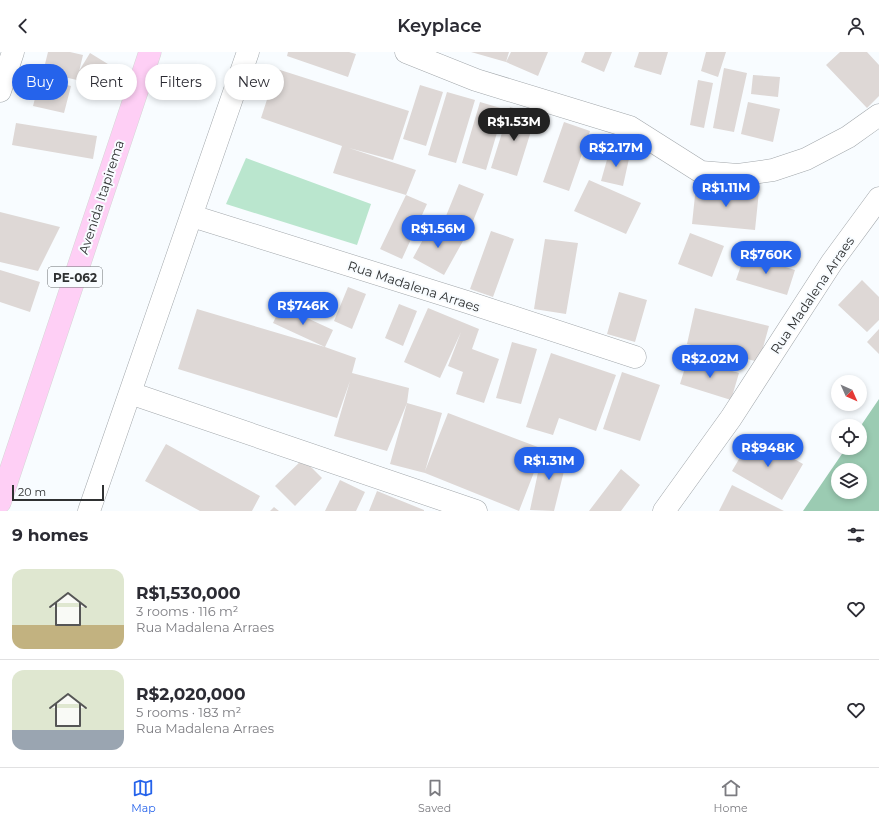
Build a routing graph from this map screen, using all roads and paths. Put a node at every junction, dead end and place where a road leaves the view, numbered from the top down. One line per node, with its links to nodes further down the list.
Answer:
1 (13, 52): 5 (street)
2 (150, 52): 11 (main road, Avenida Itapirema / PE-062)
3 (248, 52): 8 (street)
4 (406, 52): 6 (street)
5 (0, 91)
6 (879, 115)
7 (879, 198): 14 (street, Rua Madalena Arraes)
8 (192, 216): 9 (street, Rua Madalena Arraes); 10 (street)
9 (635, 357)
10 (130, 393): 12 (street); 13 (street)
11 (0, 502)
12 (89, 511)
13 (476, 511)
14 (664, 511)

